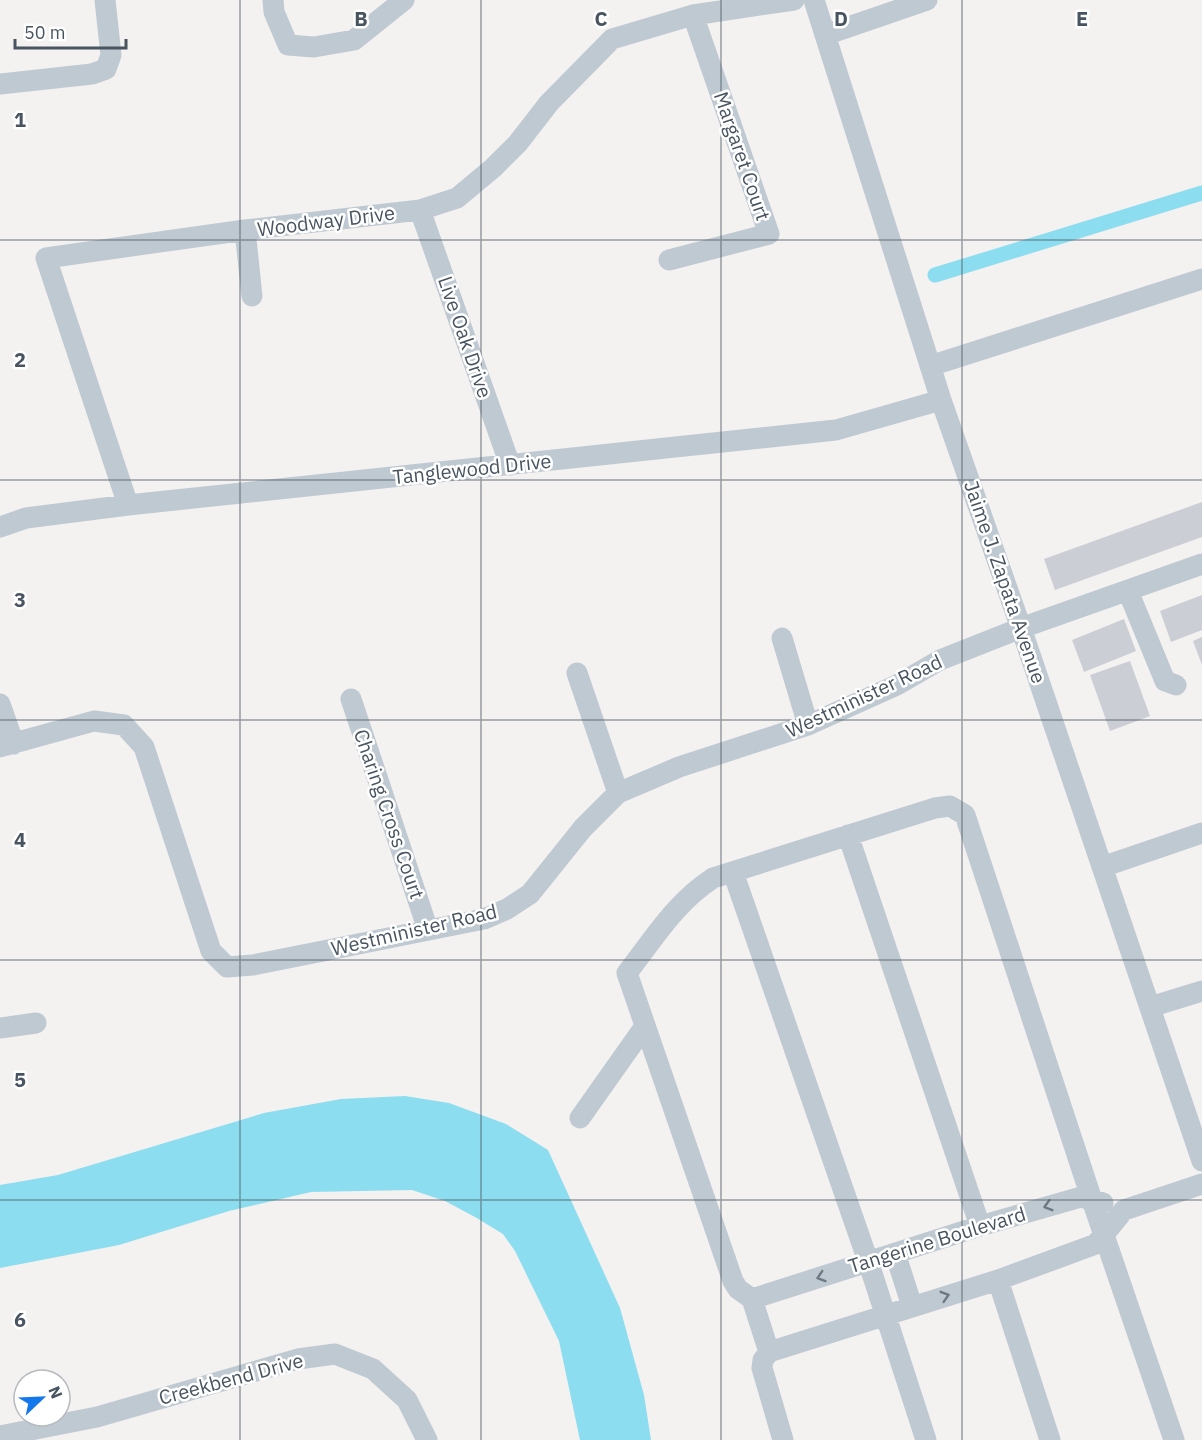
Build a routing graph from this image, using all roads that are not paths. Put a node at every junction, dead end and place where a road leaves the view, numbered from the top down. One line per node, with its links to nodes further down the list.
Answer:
1 (105, 0): 9 (street)
2 (273, 0): 3 (street)
3 (404, 0)
4 (794, 0): 7 (street, Woodway Drive)
5 (814, 0): 8 (street, Jaime J. Zapata Avenue)
6 (927, 0): 8 (street)
7 (693, 15): 10 (street, Woodway Drive); 12 (street, Margaret Court)
8 (825, 34): 15 (street, Jaime J. Zapata Avenue)
9 (0, 84)
10 (420, 210): 11 (street, Woodway Drive); 17 (street, Live Oak Drive)
11 (245, 230): 14 (street); 18 (street, Woodway Drive)
12 (669, 260)
13 (1202, 279): 15 (street)
14 (252, 296)
15 (930, 366): 16 (street, Jaime J. Zapata Avenue)
16 (941, 400): 17 (street, Tanglewood Drive); 22 (street, Jaime J. Zapata Avenue)
17 (510, 465): 18 (street, Tanglewood Drive)
18 (128, 505): 19 (street, Tanglewood Drive)
19 (0, 527)
20 (1202, 564): 21 (street, Westminister Road)
21 (1128, 591): 22 (street, Westminister Road); 25 (street)
22 (1021, 628): 28 (street, Westminister Road); 33 (street, Jaime J. Zapata Avenue)
23 (782, 638): 28 (street)
24 (578, 673): 30 (street)
25 (1176, 685)
26 (351, 699): 35 (street, Charing Cross Court)
27 (0, 704): 29 (street)
28 (808, 725): 30 (street, Westminister Road)
29 (7, 745): 35 (street, Westminister Road)
30 (618, 793): 35 (street, Westminister Road)
31 (1202, 833): 33 (street)
32 (848, 835): 34 (street); 44 (street); 46 (street)
33 (1102, 867): 37 (street, Jaime J. Zapata Avenue)
34 (733, 872): 39 (street); 49 (street)
35 (428, 930)
36 (1202, 991): 37 (street)
37 (1150, 1007): 42 (street, Jaime J. Zapata Avenue)
38 (36, 1023): 40 (street)
39 (645, 1026): 41 (street); 51 (street)
40 (0, 1028)
41 (580, 1119)
42 (1202, 1161)
43 (1202, 1184): 45 (street)
44 (1092, 1200): 45 (street, Tangerine Boulevard); 46 (street, Tangerine Boulevard, one-way to 46); 47 (street)
45 (1124, 1210): 47 (street)
46 (980, 1226): 48 (street, Tangerine Boulevard)
47 (1104, 1236): 50 (street); 60 (street)
48 (895, 1253): 49 (street, Tangerine Boulevard); 52 (street)
49 (868, 1261): 51 (street, Tangerine Boulevard, one-way to 51); 53 (street)
50 (998, 1280): 52 (street, one-way to 50); 59 (street)
51 (752, 1299): 54 (street)
52 (912, 1306): 53 (street)
53 (884, 1314): 54 (street); 58 (street)
54 (769, 1352): 57 (street)
55 (0, 1437): 56 (street, Creekbend Drive)
56 (427, 1440)
57 (783, 1440)
58 (926, 1440)
59 (1050, 1440)
60 (1174, 1440)

